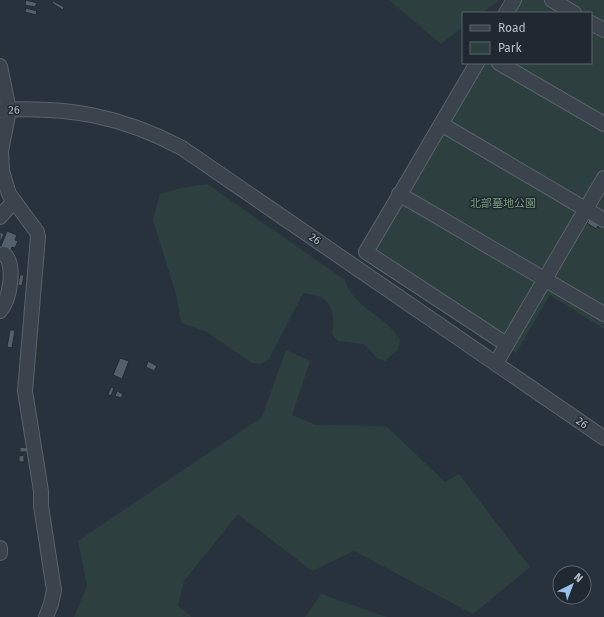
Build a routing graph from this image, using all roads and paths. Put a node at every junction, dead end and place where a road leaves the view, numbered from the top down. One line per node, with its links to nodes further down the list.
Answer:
1 (514, 0): 3 (street)
2 (552, 0): 4 (street)
3 (507, 12)
4 (572, 12)
5 (592, 24): 6 (street)
6 (604, 30)
7 (476, 64): 11 (street)
8 (501, 64): 12 (street)
9 (0, 66): 10 (street)
10 (5, 110): 15 (street); 24 (street, 26)
11 (440, 124): 14 (street); 16 (street)
12 (604, 124)
13 (604, 178): 16 (street)
14 (400, 194): 20 (street); 23 (street)
15 (14, 201): 17 (street); 28 (street)
16 (585, 209): 18 (street); 20 (street)
17 (0, 217)
18 (604, 220)
19 (1, 256): 21 (street)
20 (544, 280): 22 (street); 23 (street)
21 (0, 311)
22 (604, 314)
23 (506, 344): 24 (street)
24 (496, 363): 25 (street, 26)
25 (604, 438)
26 (0, 548): 27 (street)
27 (0, 553)
28 (46, 617)

